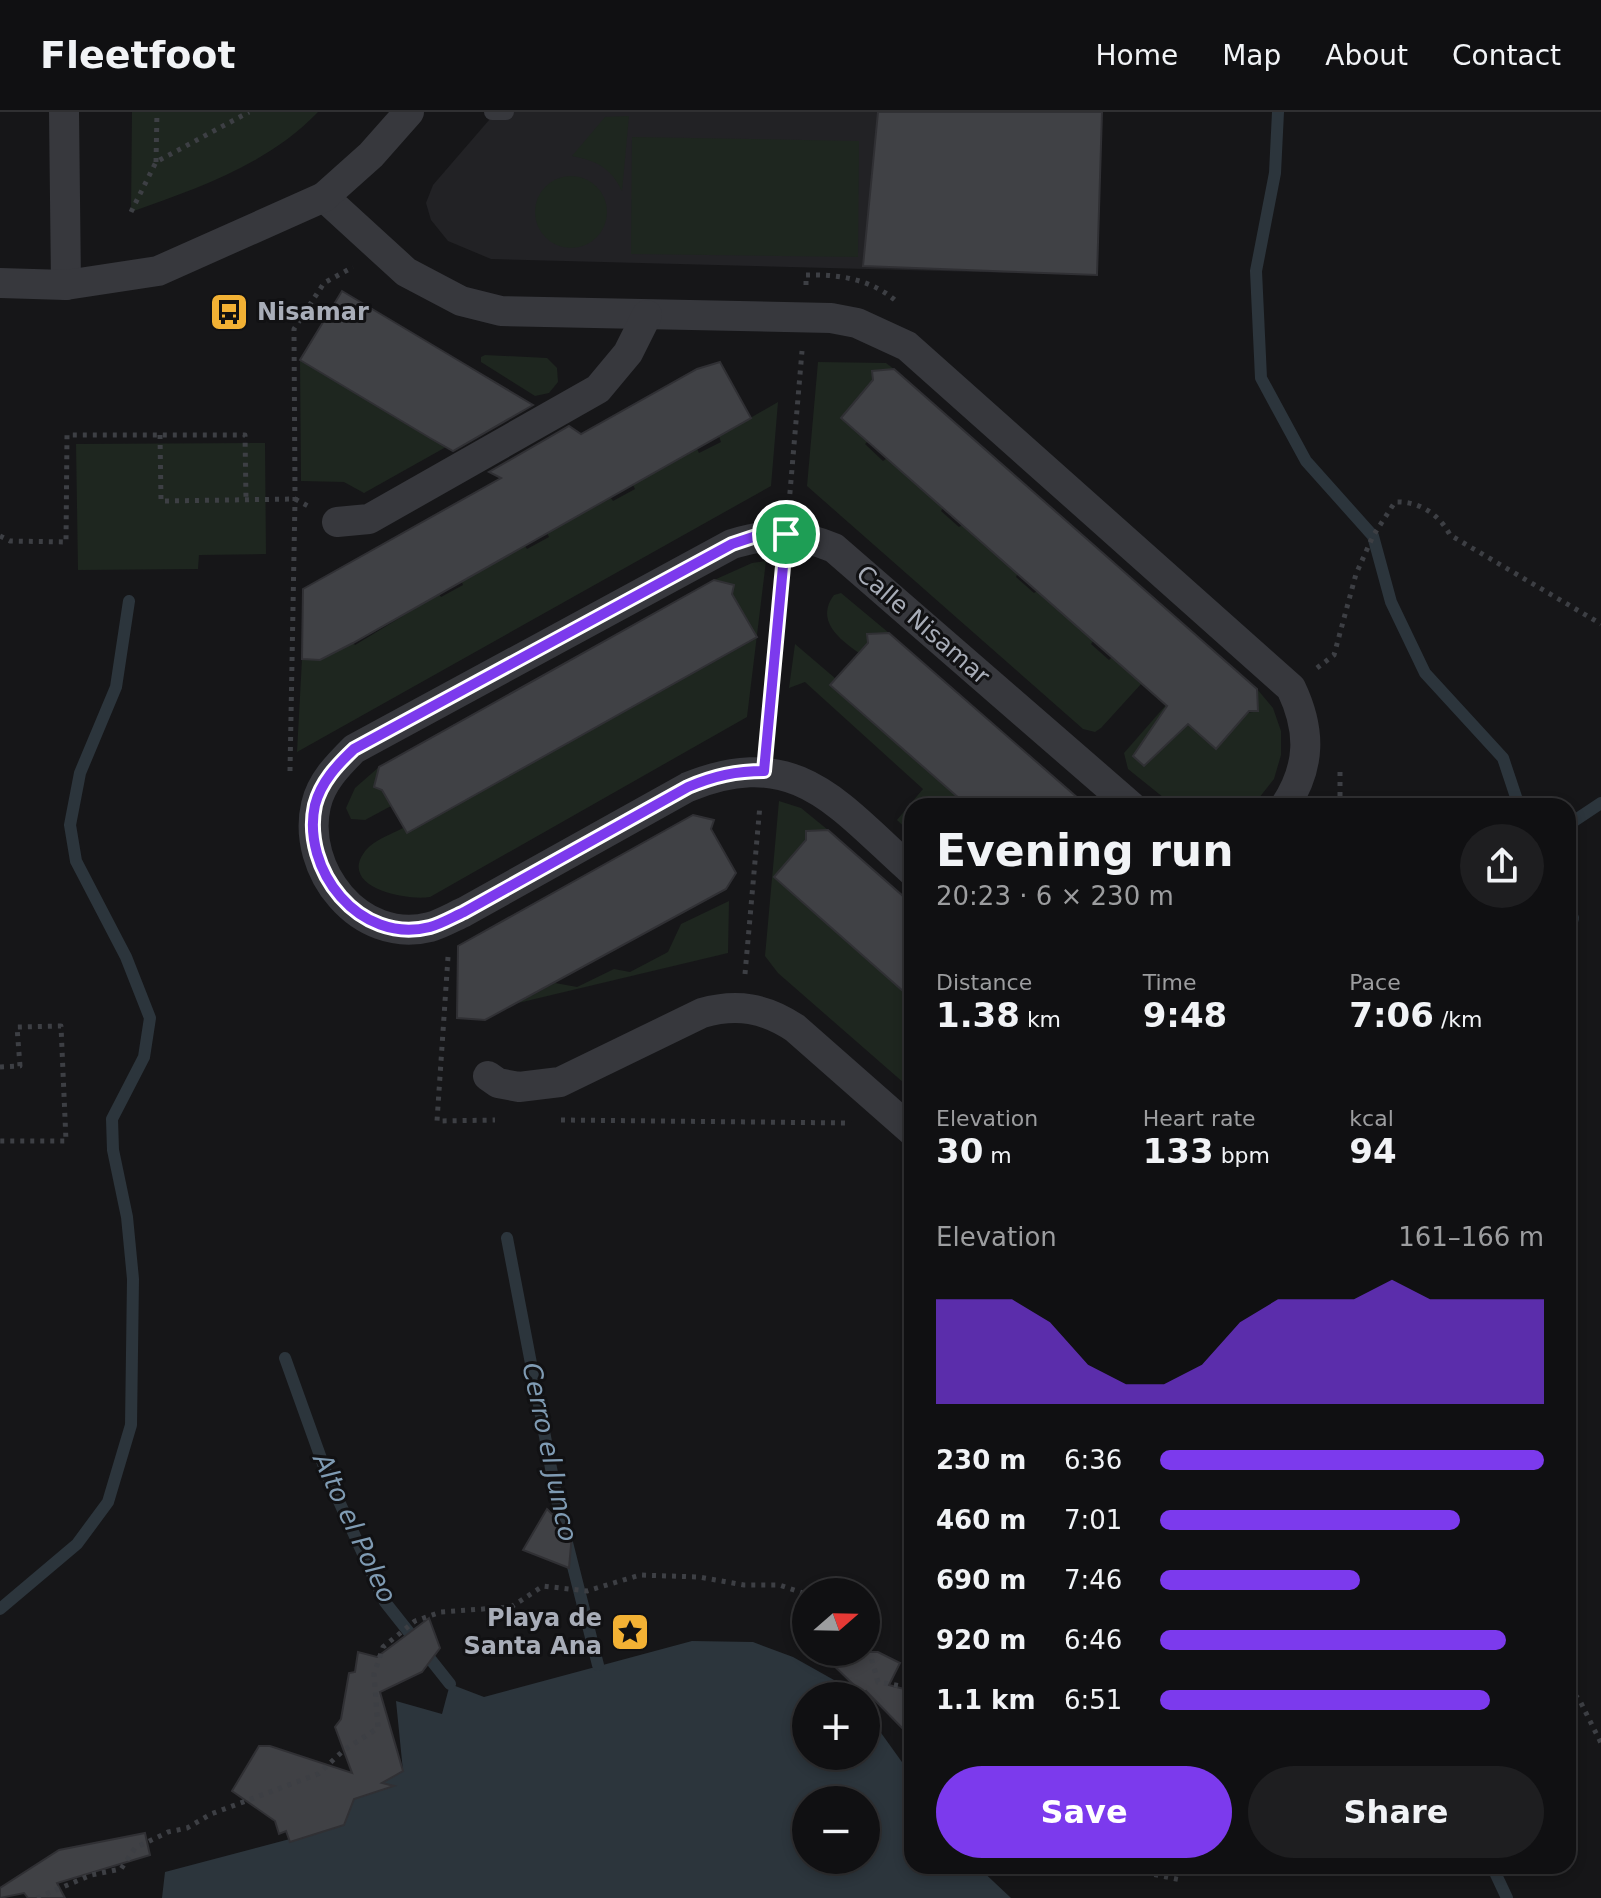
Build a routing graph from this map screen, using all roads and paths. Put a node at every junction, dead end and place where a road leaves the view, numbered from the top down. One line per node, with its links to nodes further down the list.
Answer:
1 (64, 112): 12 (street)
2 (157, 112): 7 (path)
3 (249, 112): 7 (path)
4 (409, 112): 8 (street)
5 (492, 112): 6 (lane)
6 (506, 112)
7 (156, 162): 9 (path)
8 (324, 197): 10 (street); 12 (street)
9 (131, 212)
10 (374, 243): 13 (street); 16 (path)
11 (0, 283): 12 (street)
12 (66, 285)
13 (647, 315): 18 (street); 26 (street)
14 (801, 363): 19 (path)
15 (160, 435): 17 (path); 17 (path); 20 (path)
16 (295, 499): 17 (path); 18 (path); 24 (path)
17 (246, 500)
18 (337, 522)
19 (786, 534): 23 (path); 23 (street, Calle Nisamar); 25 (street, Calle Nisamar)
20 (0, 536)
21 (1601, 624): 22 (path)
22 (1313, 670)
23 (764, 771): 27 (street, Calle Nisamar); 29 (path)
24 (290, 780)
25 (1122, 798)
26 (1290, 798)
27 (904, 864)
28 (448, 951): 32 (path)
29 (742, 1007): 31 (street); 35 (street)
30 (0, 1067): 36 (path)
31 (488, 1076)
32 (500, 1120)
33 (547, 1120): 34 (path)
34 (863, 1123)
35 (904, 1124)
36 (0, 1141)
37 (792, 1589): 44 (path)
38 (874, 1666): 39 (path)
39 (904, 1687)
40 (1576, 1696): 41 (path)
41 (1601, 1743)
42 (1152, 1874): 43 (path)
43 (1181, 1880)
44 (37, 1898)

